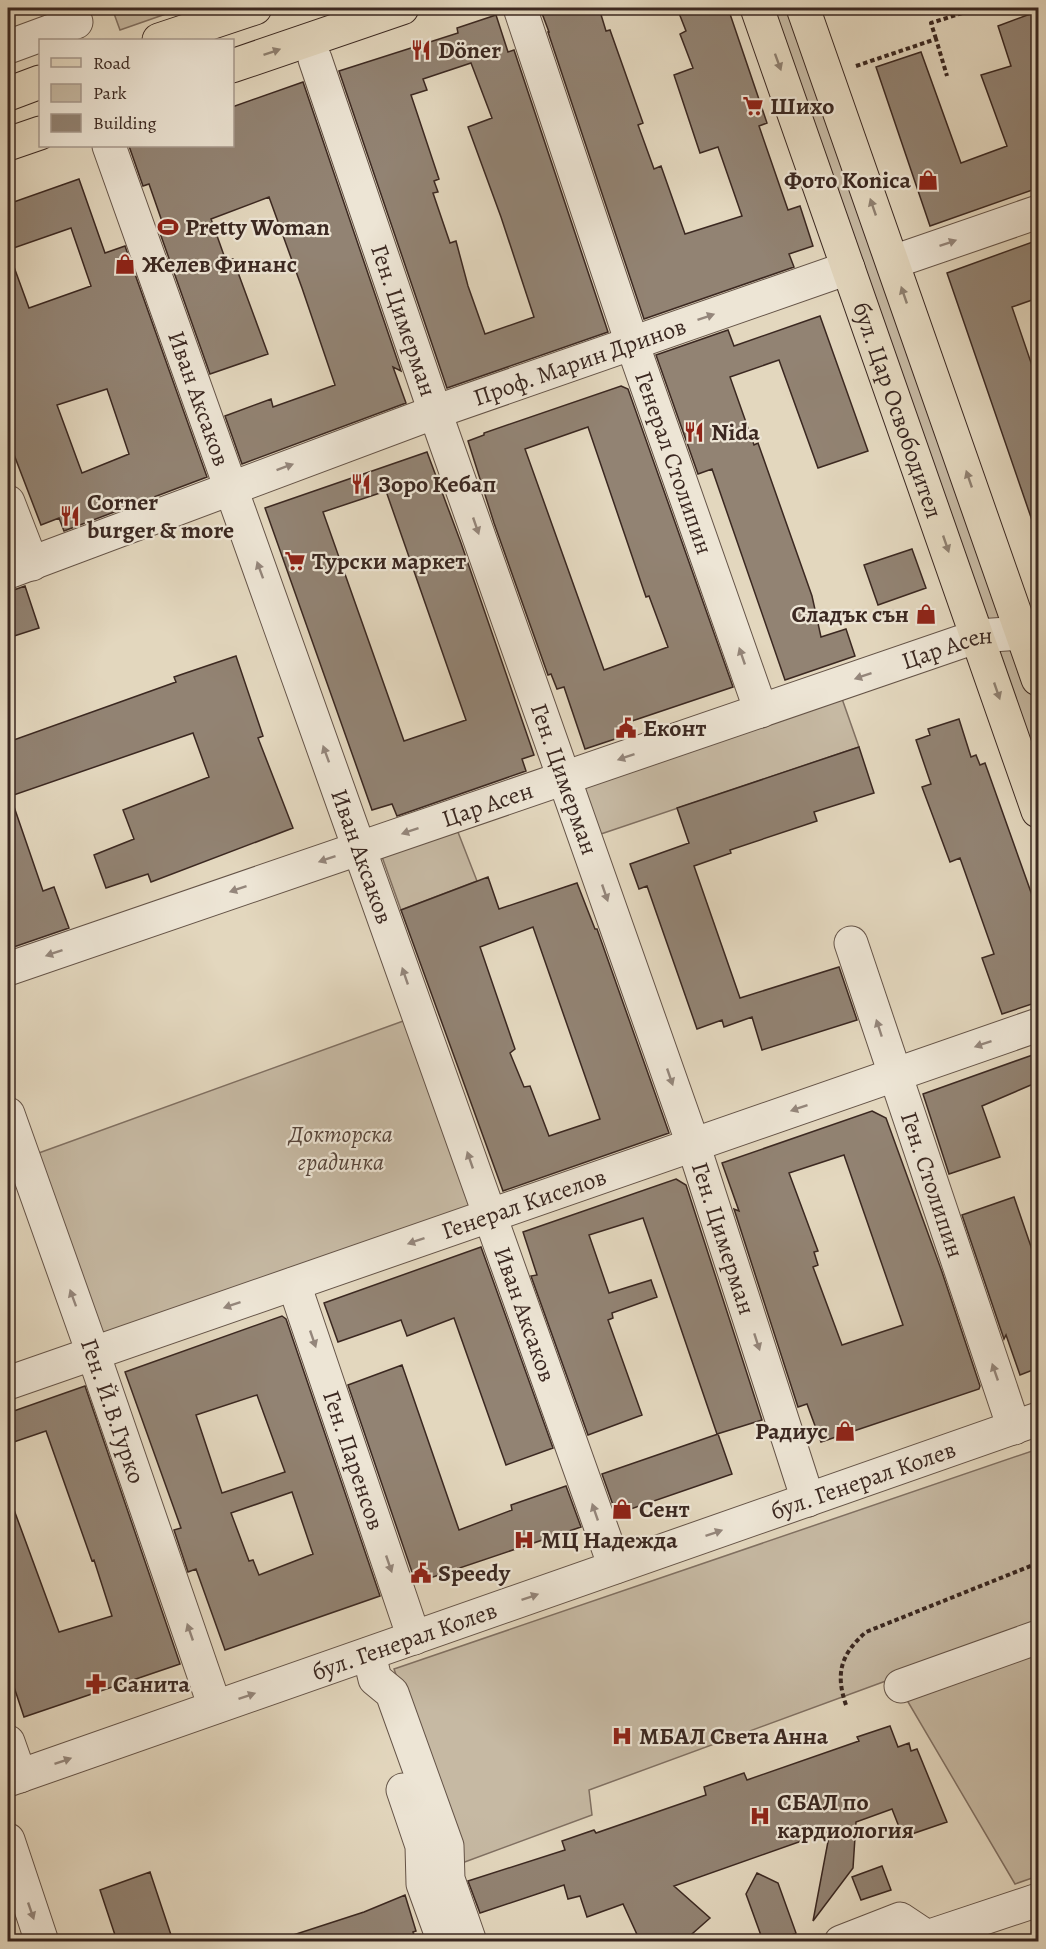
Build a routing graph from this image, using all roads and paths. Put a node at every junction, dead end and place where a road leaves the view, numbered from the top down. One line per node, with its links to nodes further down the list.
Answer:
1 (255, 8): 8 (main road)
2 (402, 8): 12 (main road, one-way to 2)
3 (520, 8): 23 (street, Генерал Столипин)
4 (758, 8): 22 (main road, бул. Цар Освободител, one-way to 22)
5 (803, 8): 13 (main road, бул. Цар Освободител)
6 (978, 8): 9 (path)
7 (78, 23): 10 (street)
8 (162, 39)
9 (936, 39): 13 (path); 14 (path)
10 (8, 47)
11 (315, 59): 24 (street, Ген. Цимерман)
12 (234, 65)
13 (827, 76): 21 (main road, бул. Цар Освободител, one-way to 13)
14 (947, 76)
15 (39, 82): 16 (main road)
16 (8, 94)
17 (39, 133): 18 (main road)
18 (8, 144)
19 (109, 147): 25 (street, Иван Аксаков)
20 (1038, 212): 21 (street, one-way to 20)
21 (893, 262): 28 (main road, бул. Цар Освободител, one-way to 21)
22 (848, 268): 23 (street, Проф. Марин Дринов, one-way to 22); 29 (main road, бул. Цар Освободител, one-way to 29)
23 (632, 343): 24 (street, Проф. Марин Дринов); 31 (street, Генерал Столипин, one-way to 23)
24 (435, 412): 25 (street, Проф. Марин Дринов, one-way to 24); 32 (street, Ген. Цимерман, one-way to 32)
25 (230, 488): 27 (street, Проф. Марин Дринов); 34 (street, Иван Аксаков, one-way to 25)
26 (8, 502): 27 (street)
27 (20, 568)
28 (1031, 631): 29 (street, Цар Асен); 30 (main road, бул. Цар Освободител)
29 (978, 636): 31 (street, Цар Асен, one-way to 31); 33 (main road, бул. Цар Освободител, one-way to 33)
30 (1038, 679)
31 (761, 711): 32 (street, Цар Асен, one-way to 32)
32 (565, 778): 34 (street, Цар Асен, one-way to 34); 40 (street, Ген. Цимерман, one-way to 40)
33 (1038, 811)
34 (360, 848): 36 (street, Цар Асен, one-way to 36); 41 (street, Иван Аксаков, one-way to 34)
35 (850, 943): 38 (street, Ген. Столипин, one-way to 35)
36 (8, 969)
37 (1038, 1025): 38 (street, Генерал Киселов, one-way to 38)
38 (895, 1074): 40 (street, Генерал Киселов, one-way to 40); 45 (street, Ген. Столипин, one-way to 38)
39 (8, 1114): 43 (street, Ген. Й.В.Гурко, one-way to 39)
40 (693, 1144): 41 (street, Генерал Киселов); 46 (street, Ген. Цимерман, one-way to 46)
41 (490, 1215): 42 (street, Генерал Киселов, one-way to 42); 48 (street, Иван Аксаков, one-way to 41)
42 (294, 1284): 43 (street, Генерал Киселов, one-way to 43); 50 (street, Ген. Паренсов, one-way to 50)
43 (93, 1353): 44 (street, Генерал Киселов); 54 (street, Ген. Й.В.Гурко, one-way to 43)
44 (8, 1383)
45 (1026, 1423): 46 (street, бул. Генерал Колев)
46 (808, 1500): 48 (street, бул. Генерал Колев, one-way to 46)
47 (1038, 1563): 53 (path)
48 (615, 1567): 50 (street, бул. Генерал Колев, one-way to 48)
49 (1038, 1637): 52 (street)
50 (414, 1638): 51 (street, бул. Генерал Колев)
51 (372, 1666): 54 (street, бул. Генерал Колев, one-way to 51); 60 (street); 61 (street)
52 (901, 1686)
53 (846, 1705)
54 (215, 1707): 56 (street, бул. Генерал Колев, one-way to 54)
55 (8, 1742): 56 (street)
56 (14, 1778)
57 (8, 1840): 59 (street, one-way to 59)
58 (1038, 1900): 62 (street)
59 (42, 1941)
60 (444, 1941)
61 (470, 1941)
62 (841, 1941)

